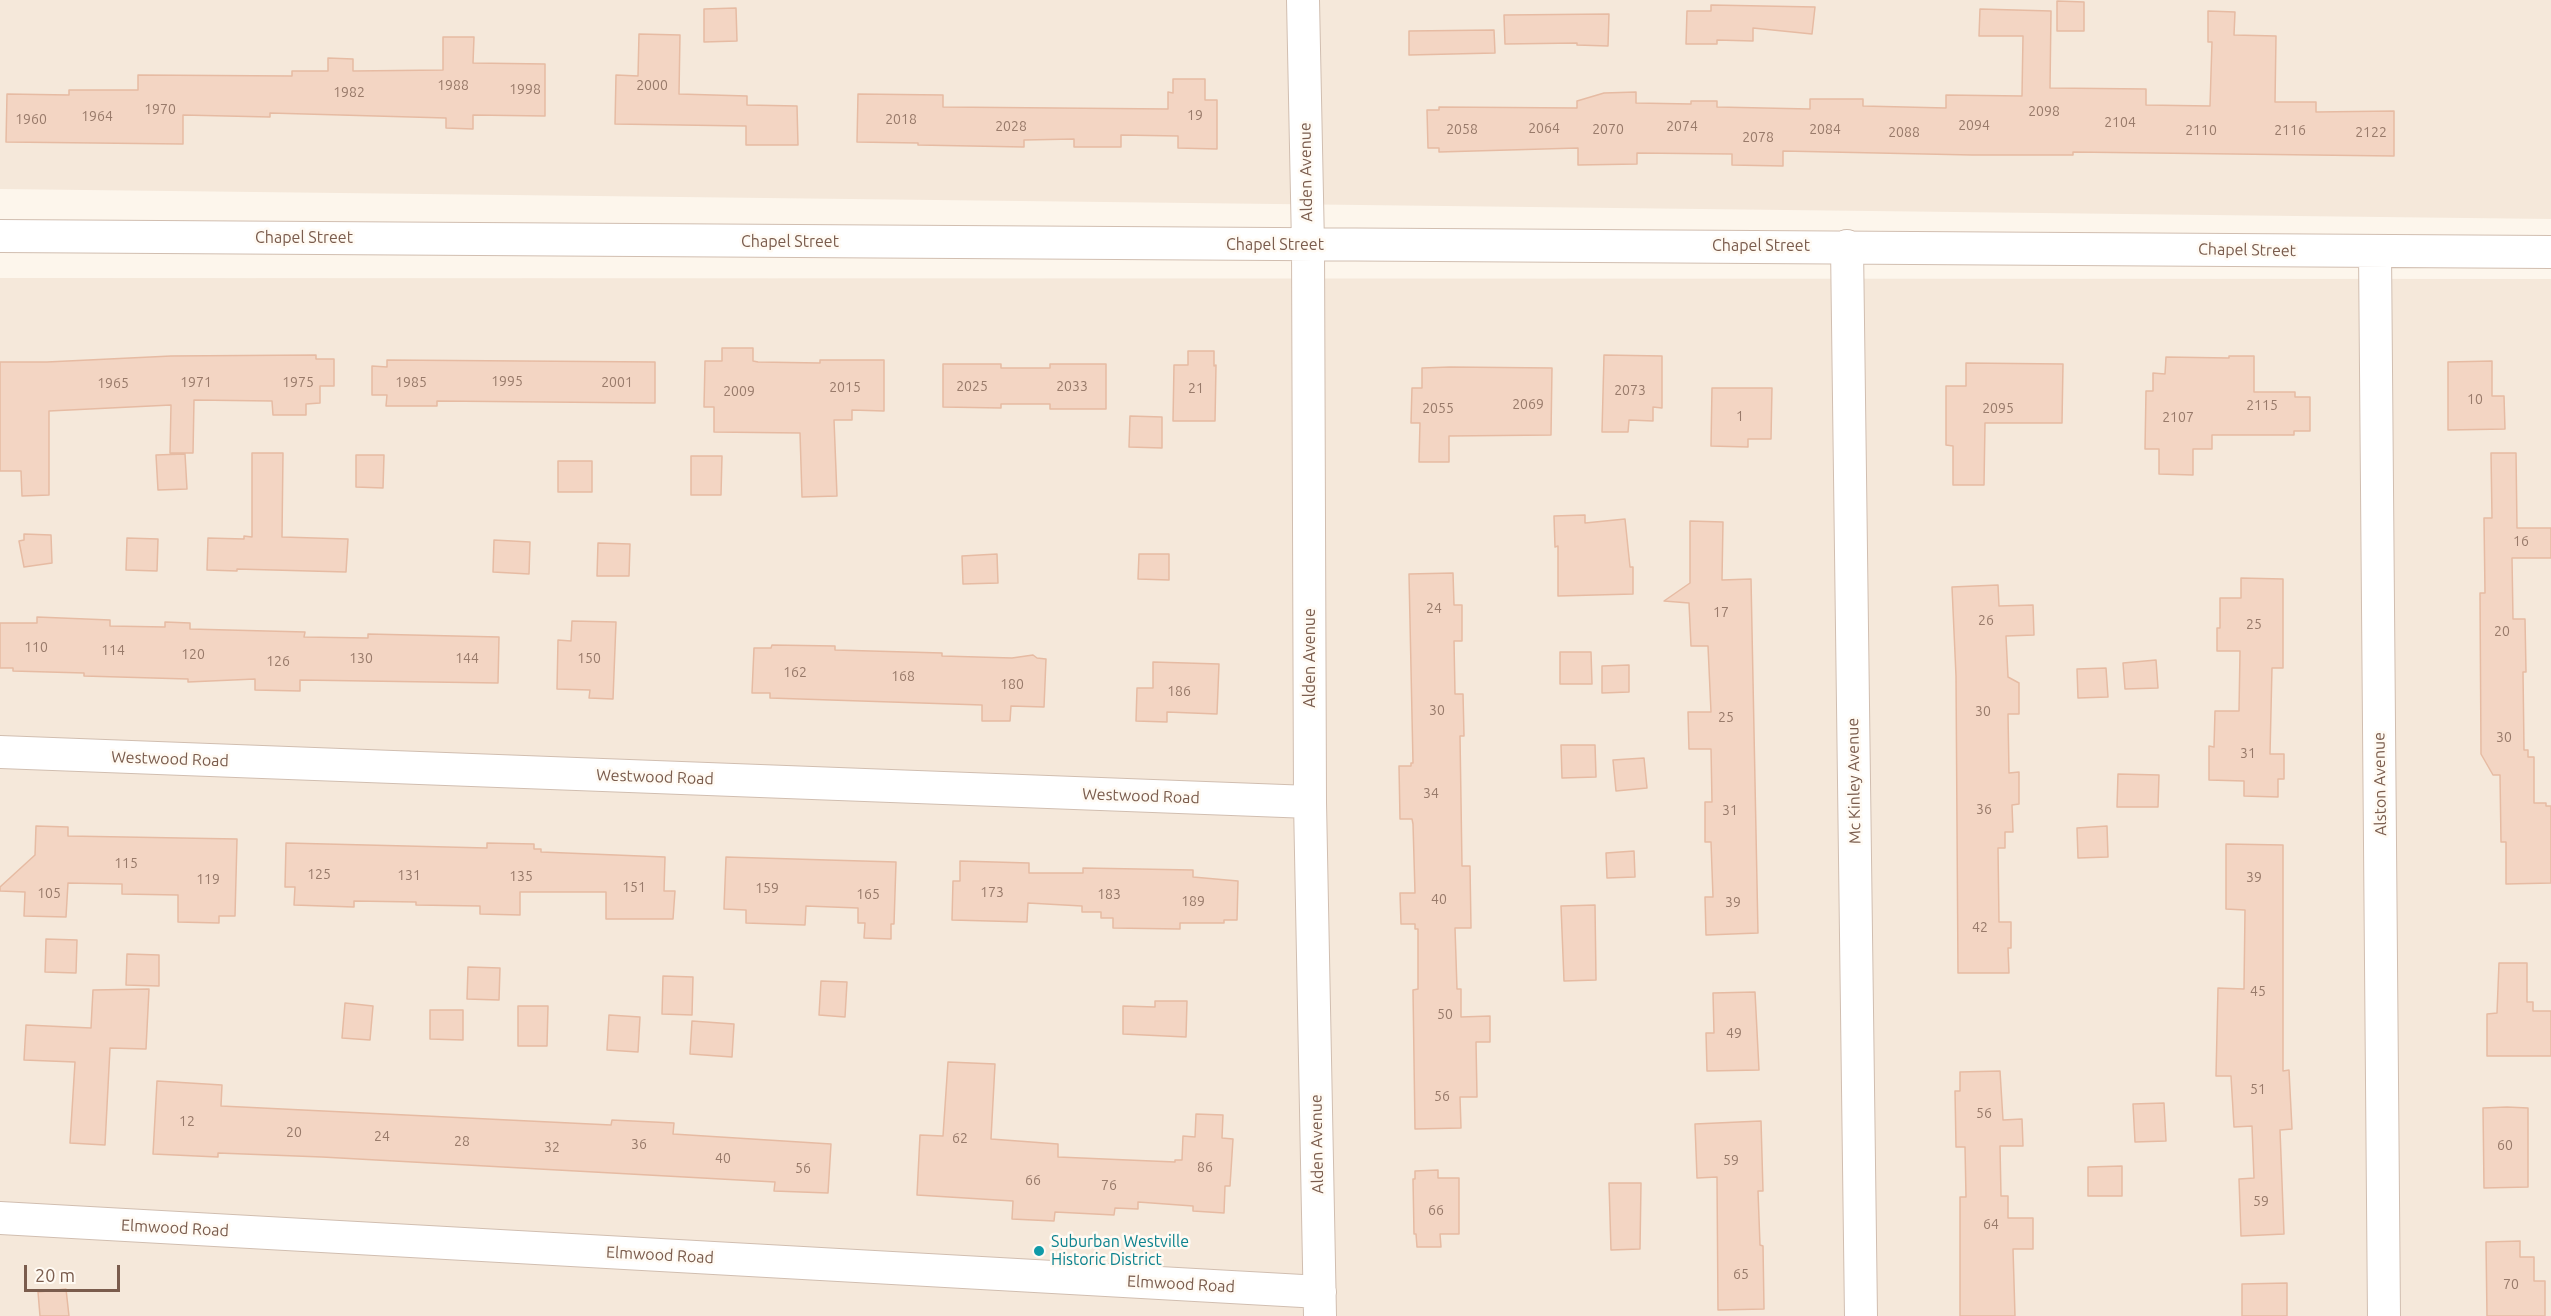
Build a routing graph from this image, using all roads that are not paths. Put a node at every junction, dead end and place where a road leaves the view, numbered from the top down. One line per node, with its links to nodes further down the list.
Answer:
1 (1303, 0): 3 (street, Alden Avenue)
2 (0, 236): 3 (street, Chapel Street)
3 (1308, 245): 4 (street, Chapel Street); 8 (street, Alden Avenue)
4 (1847, 246): 5 (street, Chapel Street); 11 (street, Mc Kinley Avenue)
5 (2375, 251): 6 (street, Chapel Street); 12 (street, Alston Avenue)
6 (2551, 252)
7 (0, 752): 8 (street, Westwood Road)
8 (1310, 802): 10 (street, Alden Avenue)
9 (0, 1218): 10 (street, Elmwood Road)
10 (1320, 1304)
11 (1861, 1316)
12 (2384, 1316)

